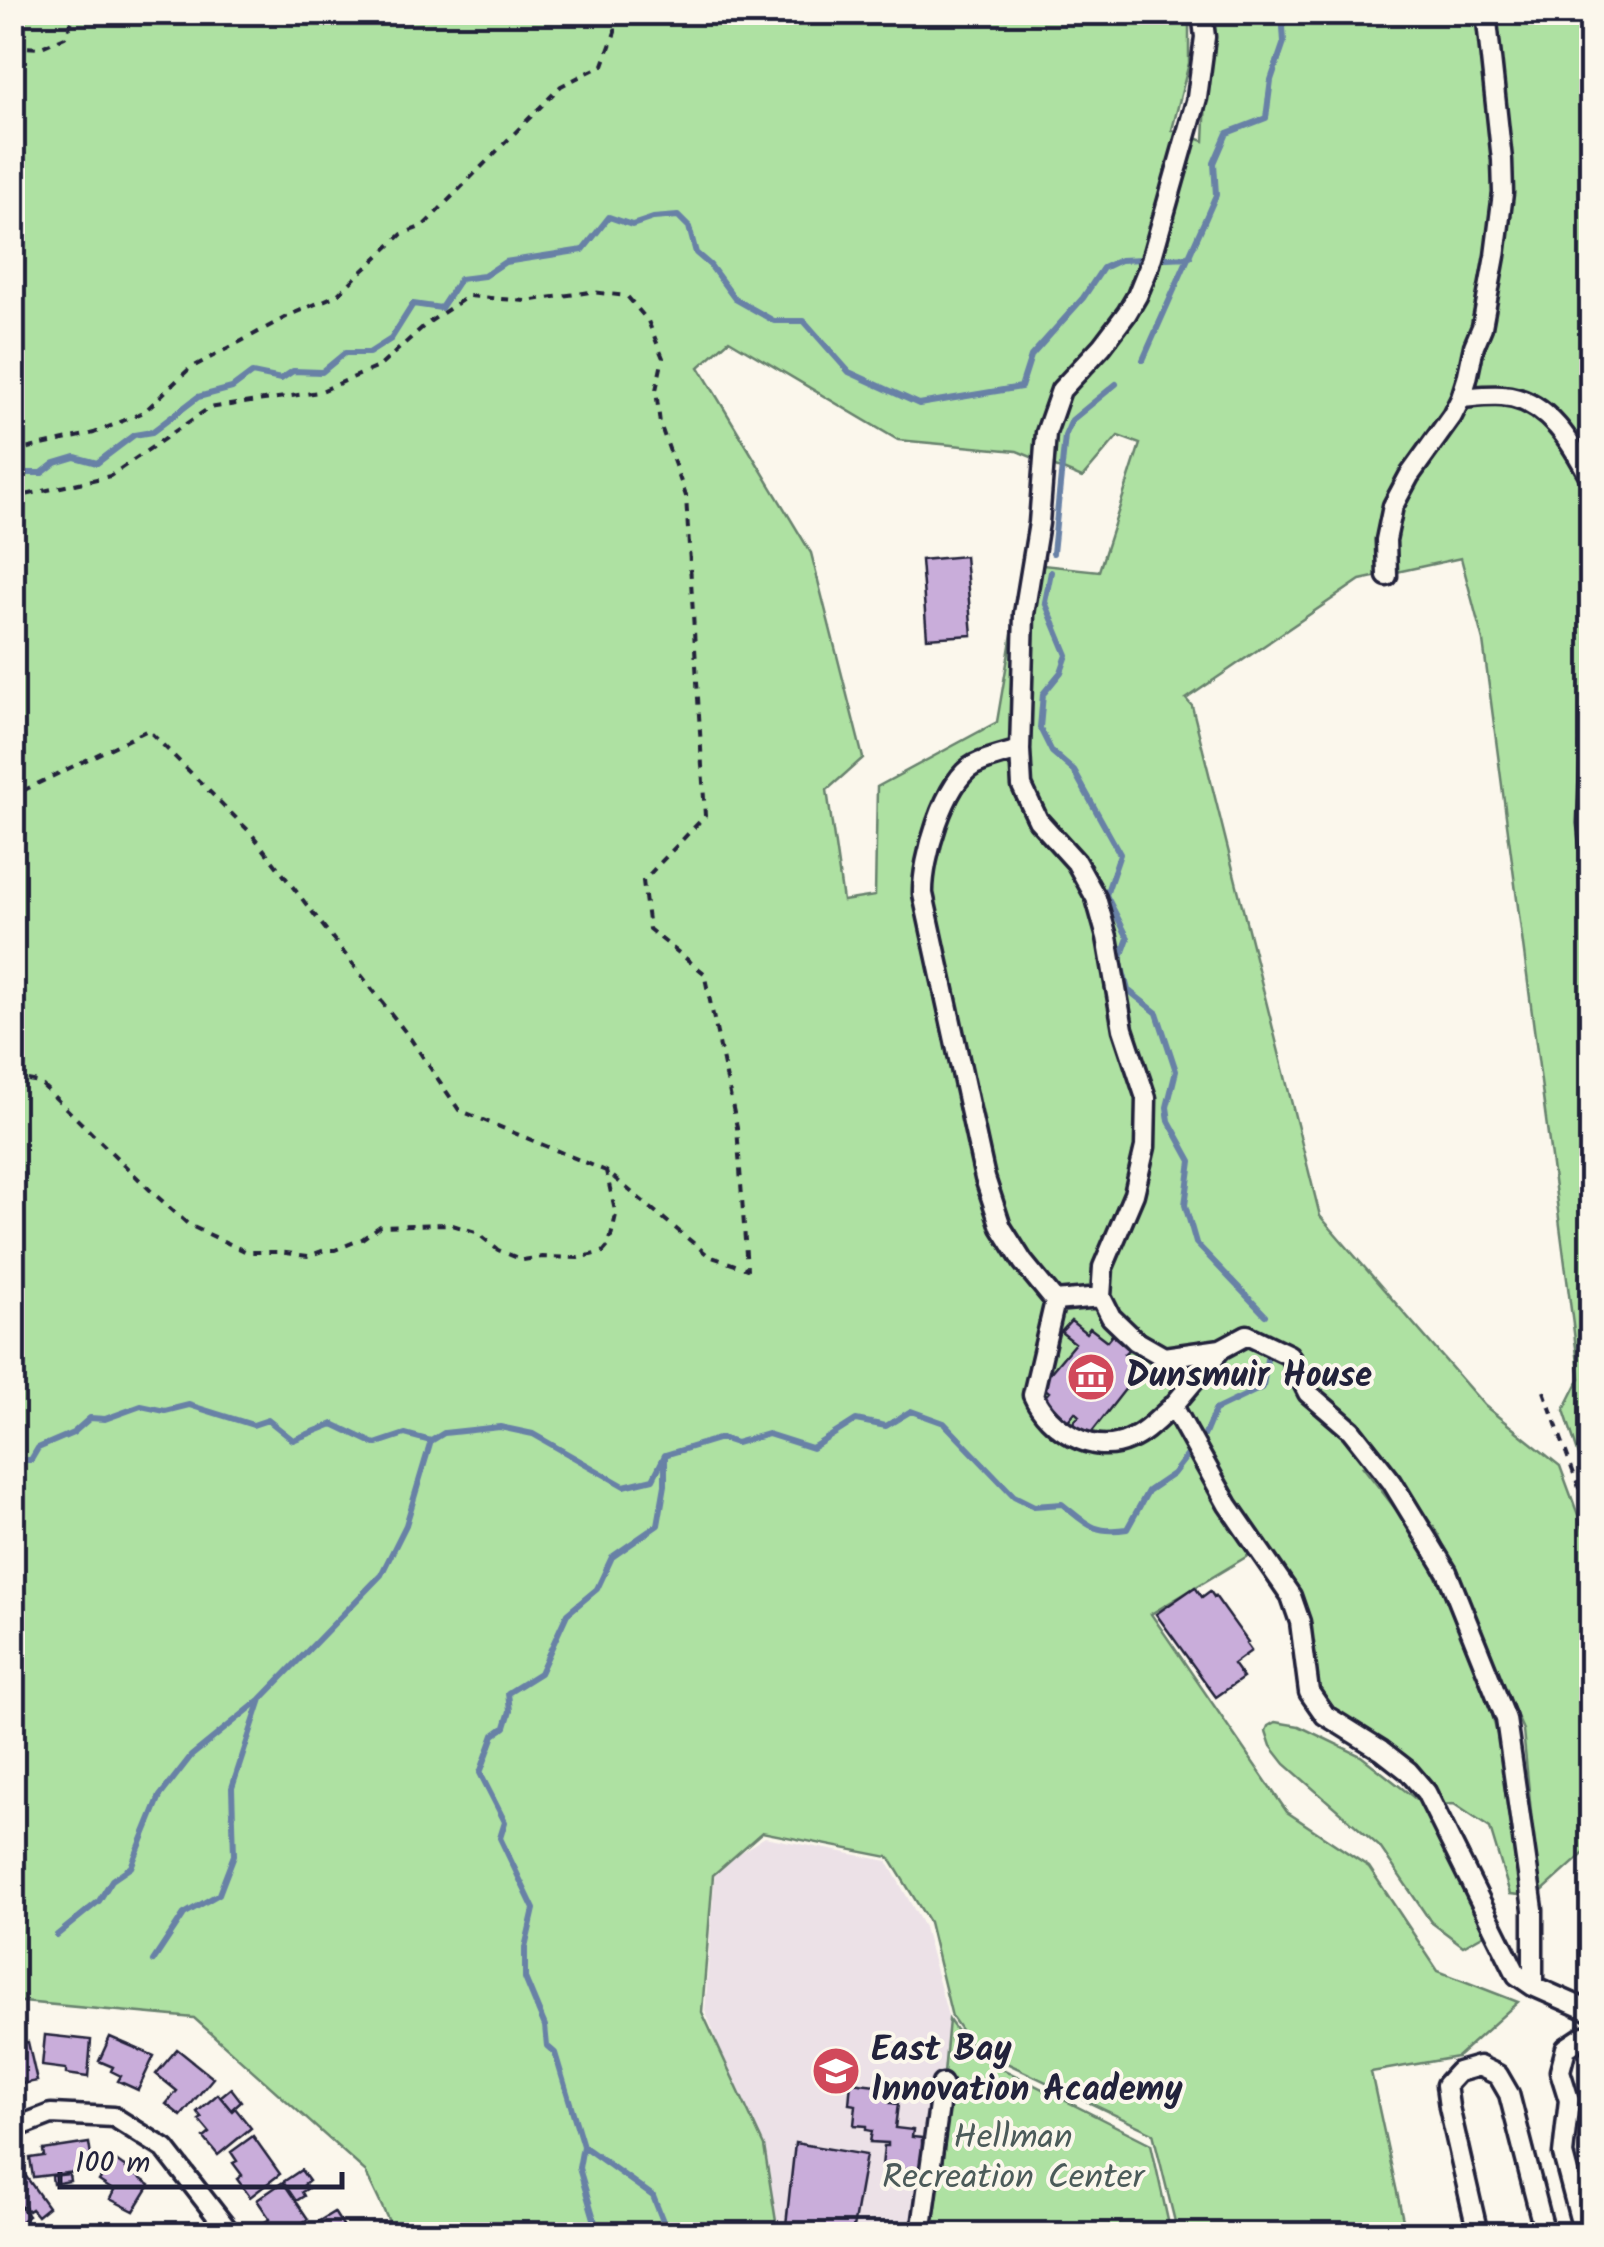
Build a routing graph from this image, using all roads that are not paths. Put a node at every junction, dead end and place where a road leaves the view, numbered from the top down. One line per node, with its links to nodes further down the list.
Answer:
1 (1202, 12): 7 (street)
2 (1486, 12): 3 (street)
3 (1461, 398): 4 (street); 5 (street)
4 (1592, 482)
5 (1388, 576)
6 (1592, 716): 8 (street)
7 (1020, 750): 9 (street); 10 (street)
8 (1592, 865)
9 (1102, 1297): 10 (street); 11 (street)
10 (1055, 1301): 12 (street)
11 (1221, 1349): 12 (street); 13 (street)
12 (1173, 1406): 13 (street)
13 (1534, 1986): 14 (street)
14 (1592, 2012)
15 (1592, 2034): 22 (street)
16 (942, 2084): 19 (street)
17 (12, 2128): 18 (street)
18 (230, 2234)
19 (921, 2234)
20 (1478, 2234): 21 (street)
21 (1545, 2234)
22 (1584, 2234)

